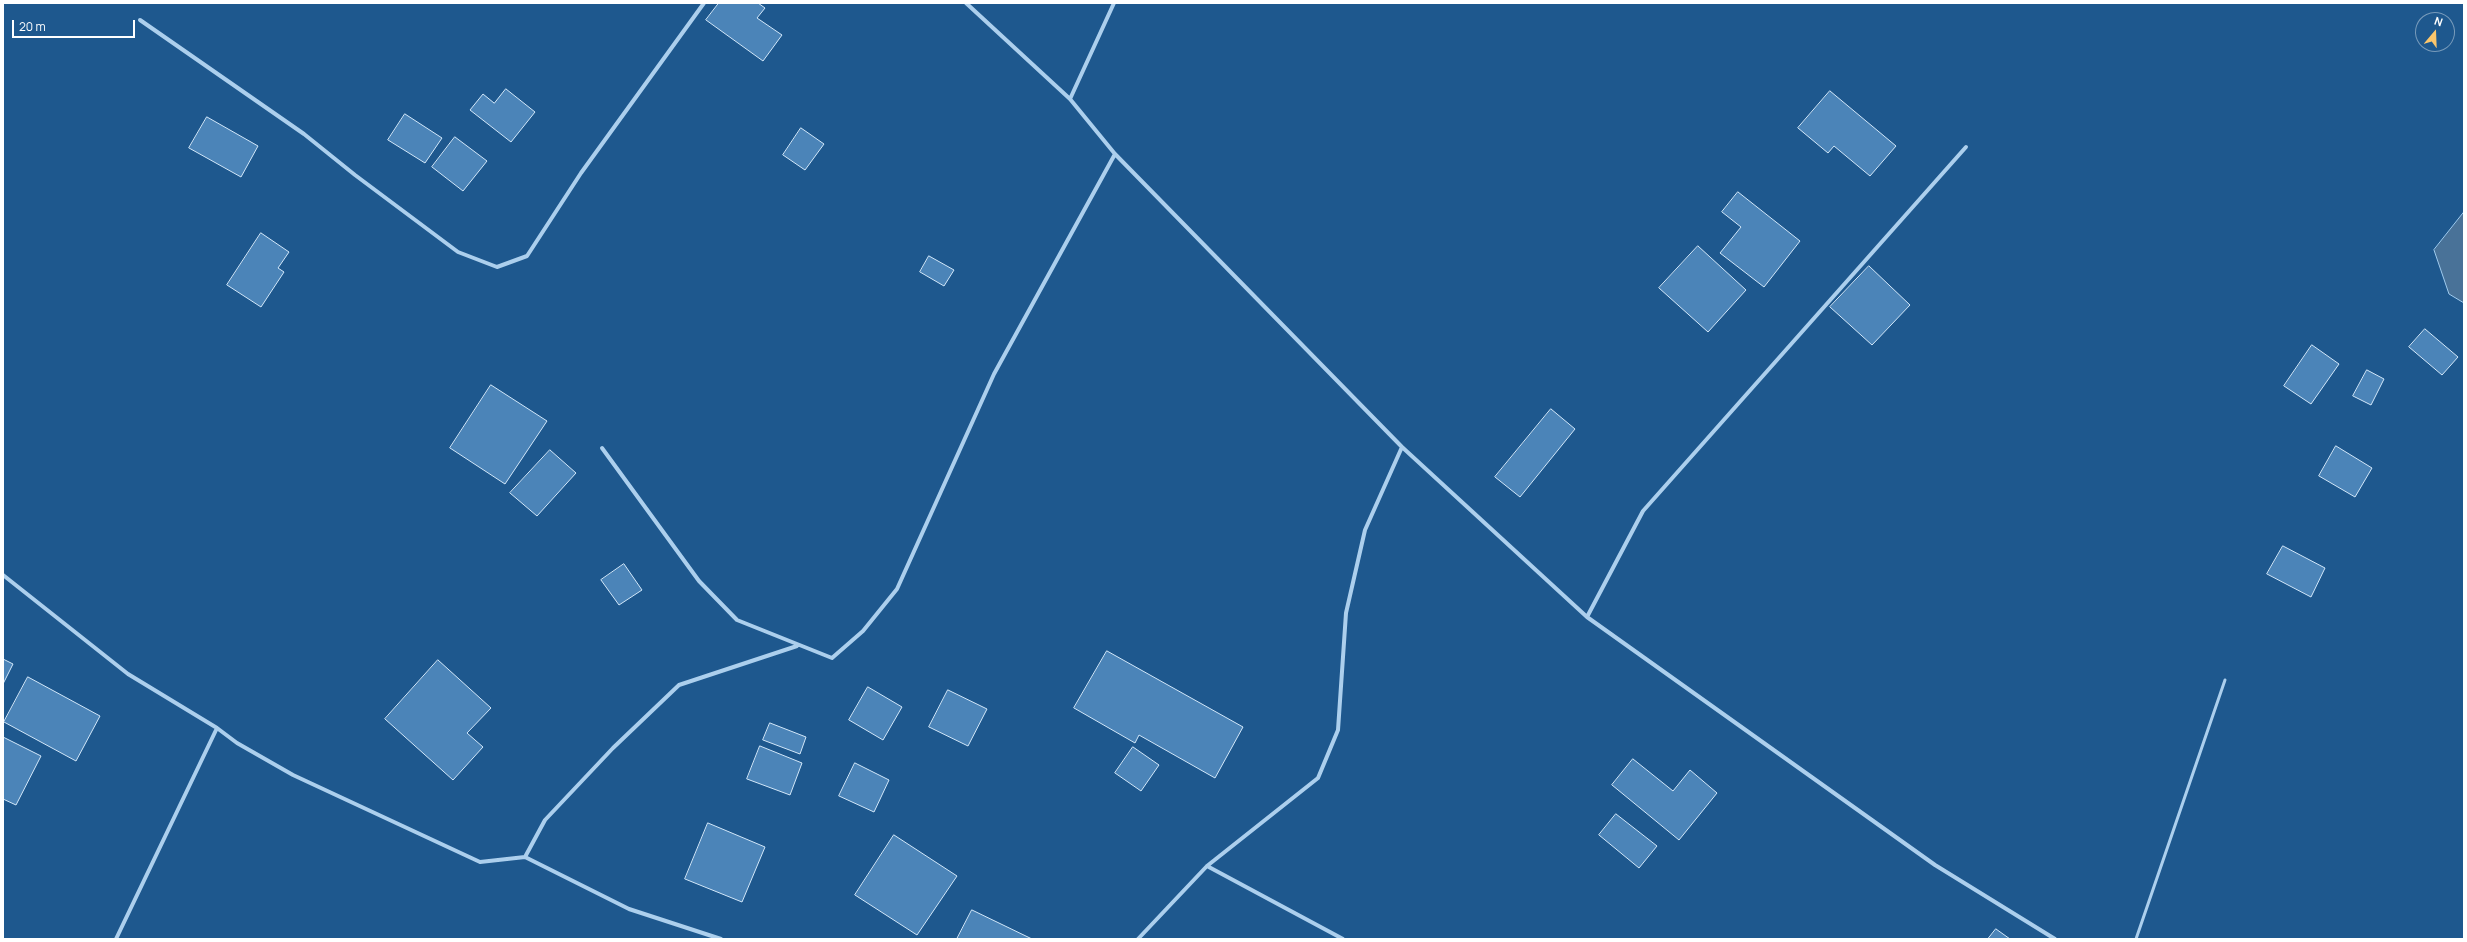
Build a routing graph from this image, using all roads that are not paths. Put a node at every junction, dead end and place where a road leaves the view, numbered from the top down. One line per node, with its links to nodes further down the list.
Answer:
1 (704, 3): 4 (street)
2 (966, 3): 5 (street)
3 (1114, 3): 5 (street)
4 (140, 20)
5 (1070, 98): 7 (street)
6 (1966, 147): 11 (street)
7 (1115, 154): 8 (street); 12 (street)
8 (1402, 447): 11 (street); 16 (street)
9 (602, 448): 12 (street)
10 (3, 574): 14 (street)
11 (1587, 617): 21 (street)
12 (797, 646): 15 (street)
13 (2225, 680): 22 (lane)
14 (218, 728): 15 (street); 17 (street)
15 (525, 857): 18 (street)
16 (1207, 866): 19 (street); 20 (street)
17 (116, 939)
18 (721, 939)
19 (1138, 939)
20 (1343, 939)
21 (2055, 939)
22 (2136, 939)

